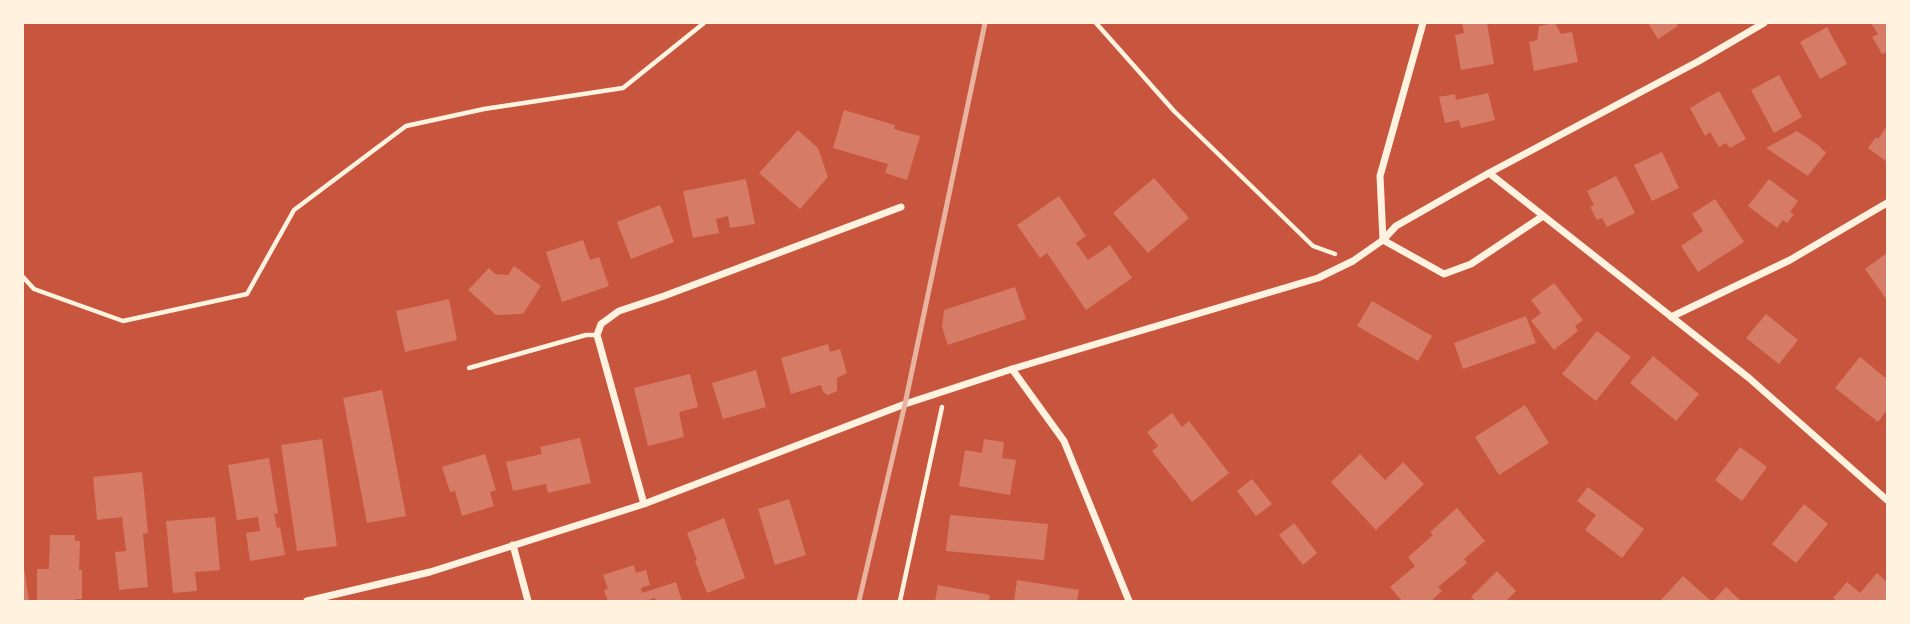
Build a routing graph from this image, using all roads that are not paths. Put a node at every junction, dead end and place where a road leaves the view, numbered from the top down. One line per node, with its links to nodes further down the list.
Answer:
1 (1423, 23): 7 (street)
2 (1764, 23): 3 (street)
3 (1489, 173): 6 (street); 7 (street)
4 (1887, 203): 8 (street)
5 (901, 207): 9 (street)
6 (1543, 216): 7 (street); 8 (street)
7 (1383, 240): 11 (street)
8 (1671, 317): 12 (street)
9 (597, 335): 10 (lane); 13 (street)
10 (469, 368)
11 (1012, 369): 13 (street); 17 (street)
12 (1887, 500)
13 (644, 504): 14 (street)
14 (513, 545): 15 (street); 16 (street)
15 (307, 601)
16 (528, 601)
17 (1129, 601)

